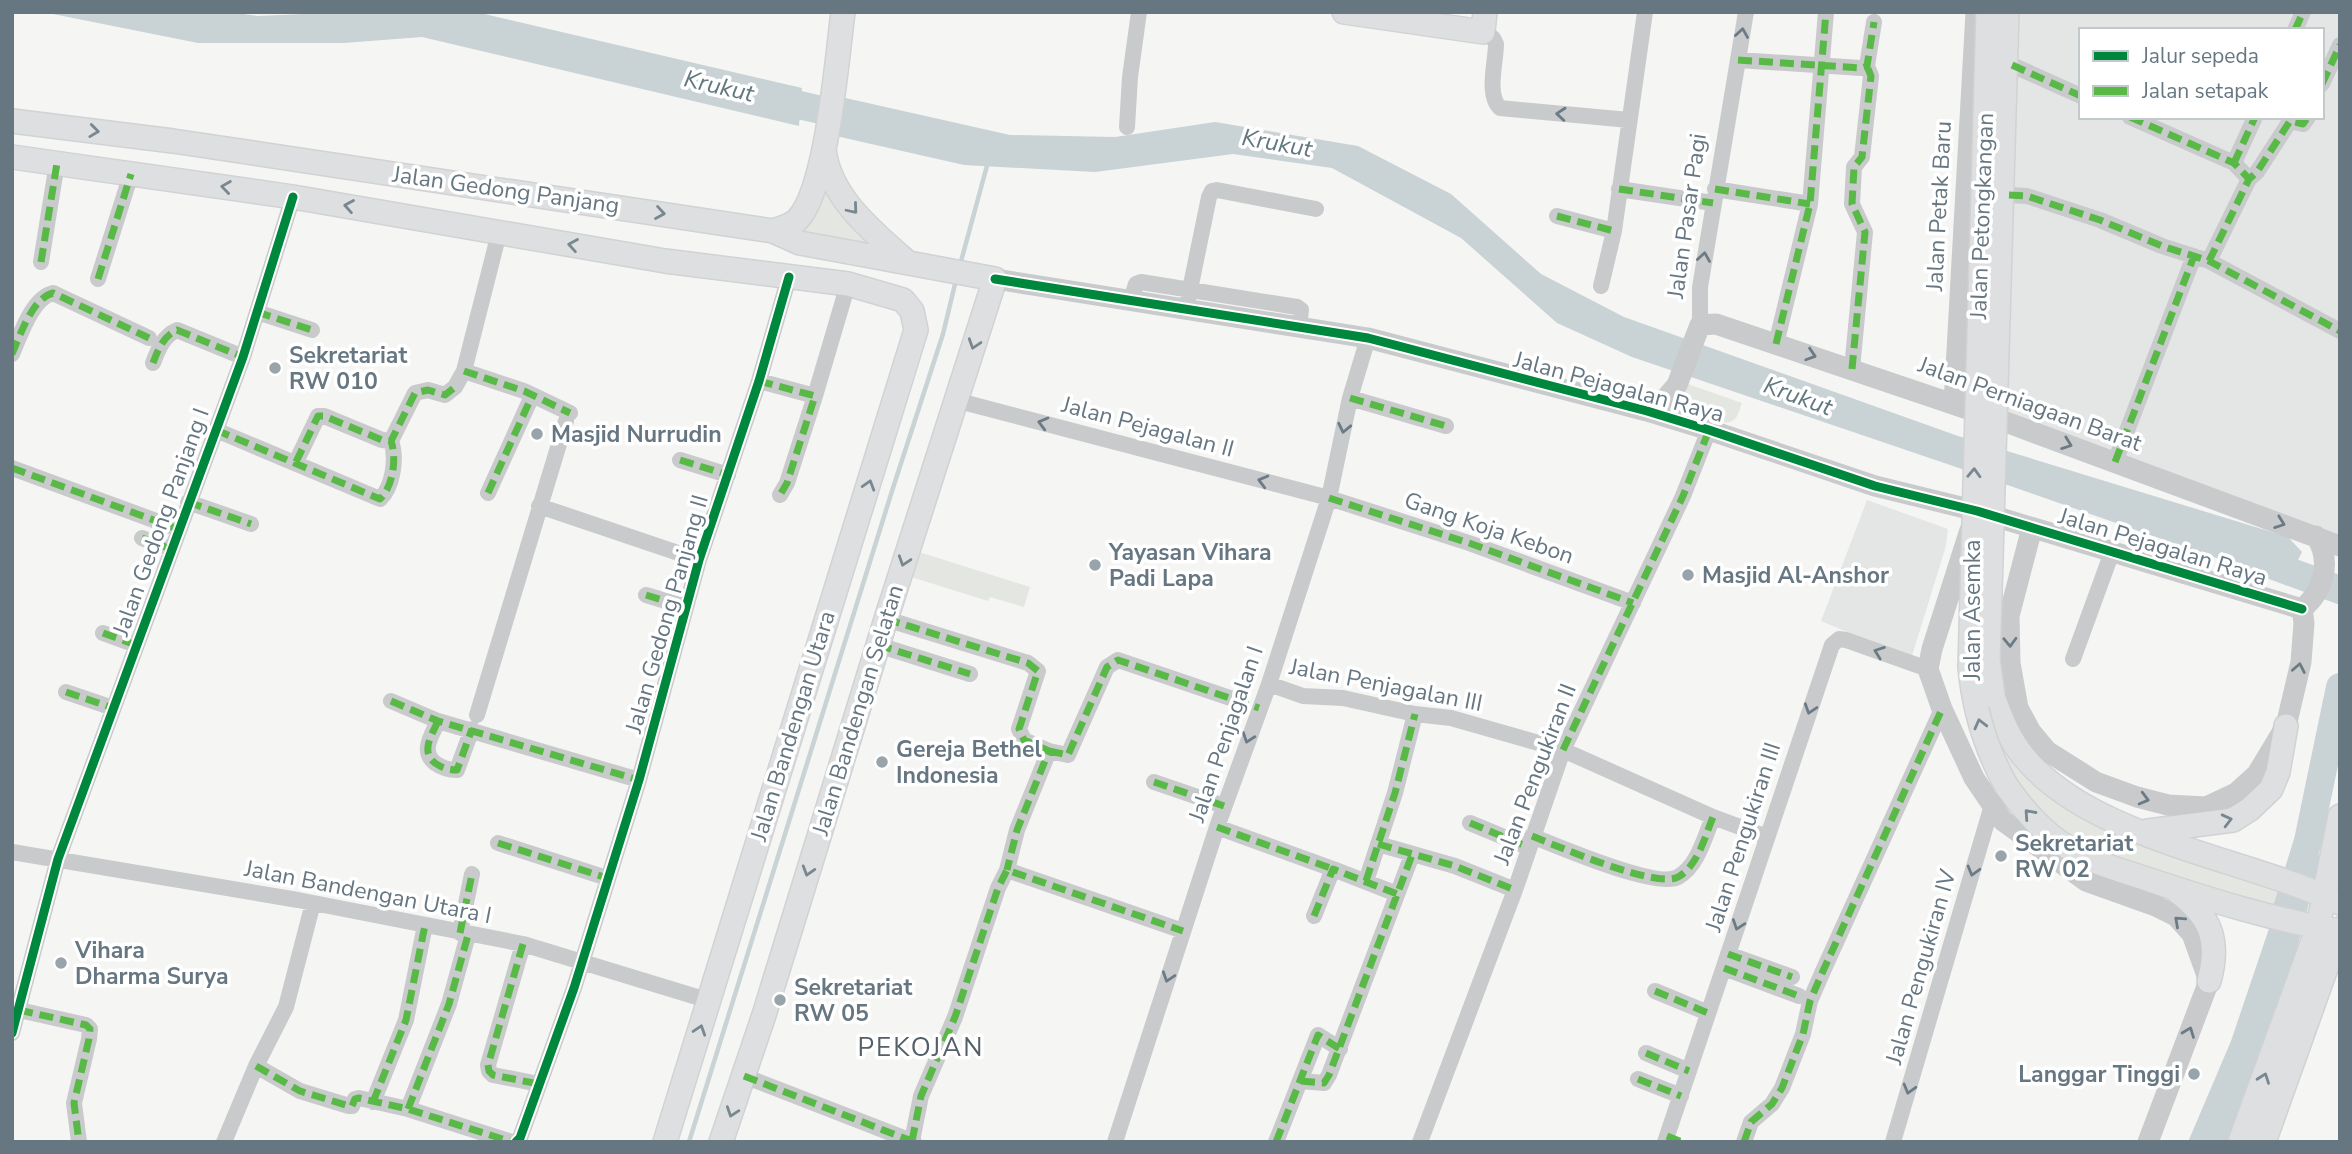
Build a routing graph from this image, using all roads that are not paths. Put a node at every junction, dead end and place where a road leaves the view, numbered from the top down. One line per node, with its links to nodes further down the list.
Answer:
1 (843, 12): 28 (main road)
2 (1139, 12): 27 (street)
3 (1344, 12): 14 (main road)
4 (1645, 12): 25 (street)
5 (1746, 12): 16 (street, Jalan Pasar Pagi, one-way to 5)
6 (1826, 12): 18 (street)
7 (1976, 12): 72 (street, Jalan Petak Baru)
8 (1988, 12): 146 (main road, Jalan Asemka, one-way to 8, bridge)
9 (2007, 12): 133 (main road, Jalan Asemka, bridge)
10 (2016, 12): 17 (street, Jalan Petongkangan)
11 (2303, 12): 13 (street)
12 (1874, 22): 19 (street)
13 (2296, 28)
14 (1488, 29): 25 (street, one-way to 14)
15 (2340, 46): 20 (street)
16 (1738, 60): 18 (street); 37 (street, Jalan Pasar Pagi)
17 (2012, 65): 21 (street); 36 (street, Jalan Petongkangan)
18 (1821, 66): 19 (street); 39 (street)
19 (1867, 66): 65 (street)
20 (2324, 80)
21 (2079, 95)
22 (2135, 119): 32 (street)
23 (2254, 119): 32 (street)
24 (2307, 119): 34 (street)
25 (1629, 120): 35 (street)
26 (12, 121): 30 (main road, Jalan Gedong Panjang, one-way to 30)
27 (1127, 127)
28 (825, 144): 42 (main road); 47 (main road, one-way to 47)
29 (12, 157): 31 (main road, Jalan Gedong Panjang)
30 (302, 161): 38 (main road); 42 (main road, Jalan Gedong Panjang, one-way to 42)
31 (57, 163): 33 (main road, Jalan Gedong Panjang); 46 (street)
32 (2234, 163): 34 (street)
33 (131, 174): 38 (main road, Jalan Gedong Panjang, one-way to 33); 49 (street)
34 (2249, 179): 45 (street)
35 (1619, 189): 37 (street); 43 (street)
36 (2009, 195): 45 (street); 74 (street, Jalan Petongkangan)
37 (1714, 196): 39 (street); 57 (street, Jalan Pasar Pagi, one-way to 37)
38 (293, 197): 44 (main road, Jalan Gedong Panjang, one-way to 38); 55 (street, Jalan Gedong Panjang I)
39 (1810, 204): 61 (street)
40 (1316, 209): 53 (street)
41 (1557, 216): 43 (street)
42 (774, 231): 47 (main road, Jalan Gedong Panjang)
43 (1614, 231): 52 (street)
44 (499, 233): 48 (main road, Jalan Gedong Panjang, one-way to 44); 66 (street)
45 (2201, 259): 58 (street); 81 (street)
46 (41, 262)
47 (909, 264): 50 (main road, Jalan Gedong Panjang)
48 (789, 277): 51 (main road, Jalan Gedong Panjang); 67 (street, Jalan Gedong Panjang II)
49 (98, 279)
50 (995, 279): 53 (street, Jalan Pejagalan Raya); 71 (main road, Jalan Bandengan Selatan, one-way to 71)
51 (848, 284): 54 (main road, Jalan Gedong Panjang); 68 (street)
52 (1601, 286)
53 (1188, 300): 60 (street, Jalan Pejagalan Raya)
54 (912, 311): 163 (main road, Jalan Bandengan Utara, one-way to 54)
55 (257, 312): 56 (street); 63 (street, Jalan Gedong Panjang I)
56 (312, 330)
57 (1698, 330): 61 (street, Jalan Perniagaan Barat); 73 (street, Jalan Pasar Pagi)
58 (2340, 331)
59 (149, 338): 62 (street)
60 (1368, 338): 70 (street, Jalan Penjagalan I); 73 (street, Jalan Pejagalan Raya)
61 (1776, 344): 65 (street, Jalan Perniagaan Barat, one-way to 65)
62 (12, 354)
63 (243, 357): 64 (street); 77 (street, Jalan Gedong Panjang I)
64 (153, 363)
65 (1852, 369): 72 (street, Jalan Perniagaan Barat)
66 (464, 371): 69 (street); 78 (street)
67 (759, 381): 68 (street); 83 (street, Jalan Gedong Panjang II)
68 (815, 396): 85 (street)
69 (532, 397): 84 (street); 88 (street)
70 (1350, 398): 75 (street); 86 (street, Jalan Penjagalan I, one-way to 86)
71 (955, 400): 86 (street, Jalan Pejagalan II, one-way to 71); 106 (main road, Jalan Bandengan Selatan, one-way to 106)
72 (1954, 404): 74 (street, Jalan Perniagaan Barat)
73 (1647, 411): 76 (street, Jalan Pejagalan Raya)
74 (2003, 421): 81 (street, Jalan Perniagaan Barat, one-way to 81)
75 (1446, 426)
76 (1709, 429): 89 (street, Jalan Pejagalan Raya); 103 (street, Jalan Pengukiran II)
77 (216, 430): 80 (street); 87 (street, Jalan Gedong Panjang I)
78 (391, 441): 80 (street); 80 (street)
79 (680, 460): 83 (street)
80 (296, 462)
81 (2115, 462): 93 (street, Jalan Perniagaan Barat, one-way to 93)
82 (12, 468): 92 (street)
83 (727, 475): 98 (street, Jalan Gedong Panjang II)
84 (488, 493)
85 (780, 495)
86 (1329, 498): 103 (street, Gang Koja Kebon); 113 (street, Jalan Penjagalan I)
87 (188, 502): 90 (street); 92 (street, Jalan Gedong Panjang I)
88 (539, 506): 98 (street); 121 (street)
89 (1977, 511): 91 (street, Jalan Pejagalan Raya); 100 (street)
90 (251, 524)
91 (2032, 528): 97 (street, Jalan Pejagalan Raya); 102 (street)
92 (178, 529): 96 (street, Jalan Gedong Panjang I)
93 (2316, 536): 95 (street, Jalan Perniagaan Barat); 99 (street)
94 (142, 538): 96 (street)
95 (2340, 546)
96 (171, 549): 108 (street, Jalan Gedong Panjang I)
97 (2112, 552): 104 (street, Jalan Pejagalan Raya); 110 (street)
98 (699, 560): 105 (street, Jalan Gedong Panjang II)
99 (2330, 566): 104 (street)
100 (1950, 593): 102 (street); 111 (street)
101 (646, 595): 105 (street)
102 (2012, 602): 122 (street, one-way to 122)
103 (1633, 603): 123 (street, Jalan Pengukiran II)
104 (2307, 605): 122 (street, one-way to 104)
105 (687, 607): 125 (street, Jalan Gedong Panjang II)
106 (886, 619): 109 (main road, Jalan Bandengan Selatan); 124 (street)
107 (103, 633): 108 (street)
108 (136, 645): 117 (street, Jalan Gedong Panjang I)
109 (878, 645): 112 (street); 171 (main road, Jalan Bandengan Selatan, one-way to 171)
110 (2073, 659)
111 (1928, 669): 118 (street); 134 (street, Jalan Pengukiran III, one-way to 134)
112 (970, 674)
113 (1269, 684): 116 (street, Jalan Penjagalan I); 119 (street, Jalan Penjagalan III)
114 (66, 692): 117 (street)
115 (391, 701): 120 (street)
116 (1249, 704): 124 (street); 128 (street, Jalan Penjagalan I, one-way to 128)
117 (113, 708): 140 (street, Jalan Gedong Panjang I)
118 (1942, 709): 127 (street); 189 (street)
119 (1415, 714): 123 (street, Jalan Penjagalan III); 137 (street)
120 (438, 721): 121 (street); 121 (street)
121 (474, 722): 125 (street)
122 (2286, 726): 133 (main road, one-way to 122)
123 (1563, 750): 130 (street, Jalan Penjagalan III); 135 (street, Jalan Pengukiran II)
124 (1049, 751): 142 (street)
125 (639, 780): 144 (street, Jalan Gedong Panjang II)
126 (1154, 782): 128 (street)
127 (1992, 805): 160 (street, one-way to 127); 190 (street, Jalan Pengukiran IV, one-way to 190)
128 (1224, 806): 132 (street, Jalan Penjagalan I)
129 (2340, 816): 149 (main road)
130 (1713, 817): 134 (street, Jalan Penjagalan III); 135 (street)
131 (1470, 823): 135 (street)
132 (1217, 827): 141 (street); 154 (street, Jalan Penjagalan I)
133 (2141, 832): 149 (main road, Jalan Asemka)
134 (1767, 837): 158 (street, Jalan Pengukiran III, one-way to 158)
135 (1530, 842): 147 (street, Jalan Pengukiran II)
136 (498, 843): 144 (street)
137 (1378, 844): 139 (street); 145 (street)
138 (12, 852): 140 (street, Jalan Bandengan Utara I)
139 (1412, 855): 147 (street); 148 (street)
140 (58, 859): 150 (street, Jalan Bandengan Utara I); 164 (street, Jalan Gedong Panjang I)
141 (1333, 869): 145 (street); 151 (street)
142 (1007, 870): 154 (street); 180 (street)
143 (472, 874): 155 (street)
144 (607, 878): 157 (street, Jalan Gedong Panjang II)
145 (1366, 881): 148 (street)
146 (2173, 888): 153 (main road, Jalan Asemka); 160 (main road)
147 (1515, 890): 188 (street, Jalan Pengukiran II)
148 (1397, 894): 167 (street)
149 (2325, 896): 153 (main road)
150 (313, 903): 152 (street, Jalan Bandengan Utara I); 169 (street)
151 (1314, 916)
152 (425, 925): 155 (street, Jalan Bandengan Utara I); 176 (street)
153 (2328, 929): 192 (main road, one-way to 153); 193 (main road)
154 (1183, 931): 186 (street, Jalan Penjagalan I, one-way to 186)
155 (464, 934): 156 (street, Jalan Bandengan Utara I); 177 (street)
156 (523, 944): 157 (street, Jalan Bandengan Utara I); 174 (street)
157 (581, 961): 163 (street, Jalan Bandengan Utara I); 174 (street, Jalan Gedong Panjang II)
158 (1726, 961): 159 (street); 162 (street); 165 (street, Jalan Pengukiran III)
159 (1792, 976)
160 (2209, 981): 191 (street, one-way to 160)
161 (1654, 991): 165 (street)
162 (1799, 996)
163 (710, 1001): 184 (main road, Jalan Bandengan Utara, one-way to 163)
164 (19, 1010): 166 (street, Jalan Gedong Panjang I); 181 (street)
165 (1708, 1013): 170 (street, Jalan Pengukiran III)
166 (12, 1033)
167 (1340, 1049): 173 (street); 173 (street)
168 (1646, 1053): 170 (street)
169 (256, 1066): 176 (street); 182 (street)
170 (1689, 1071): 175 (street, Jalan Pengukiran III)
171 (744, 1076): 178 (street); 185 (main road, Jalan Bandengan Selatan, one-way to 185)
172 (1638, 1079): 175 (street)
173 (1301, 1081): 187 (street)
174 (539, 1084): 183 (street, Jalan Gedong Panjang II)
175 (1681, 1096): 179 (street, Jalan Pengukiran III)
176 (373, 1102): 177 (street)
177 (408, 1109): 183 (street)
178 (878, 1135): 180 (street)
179 (1671, 1140)
180 (913, 1141)
181 (79, 1142)
182 (224, 1142)
183 (514, 1142)
184 (665, 1142)
185 (722, 1142)
186 (1115, 1142)
187 (1276, 1142)
188 (1420, 1142)
189 (1744, 1142)
190 (1893, 1142)
191 (2148, 1142)
192 (2241, 1142)
193 (2264, 1142)

